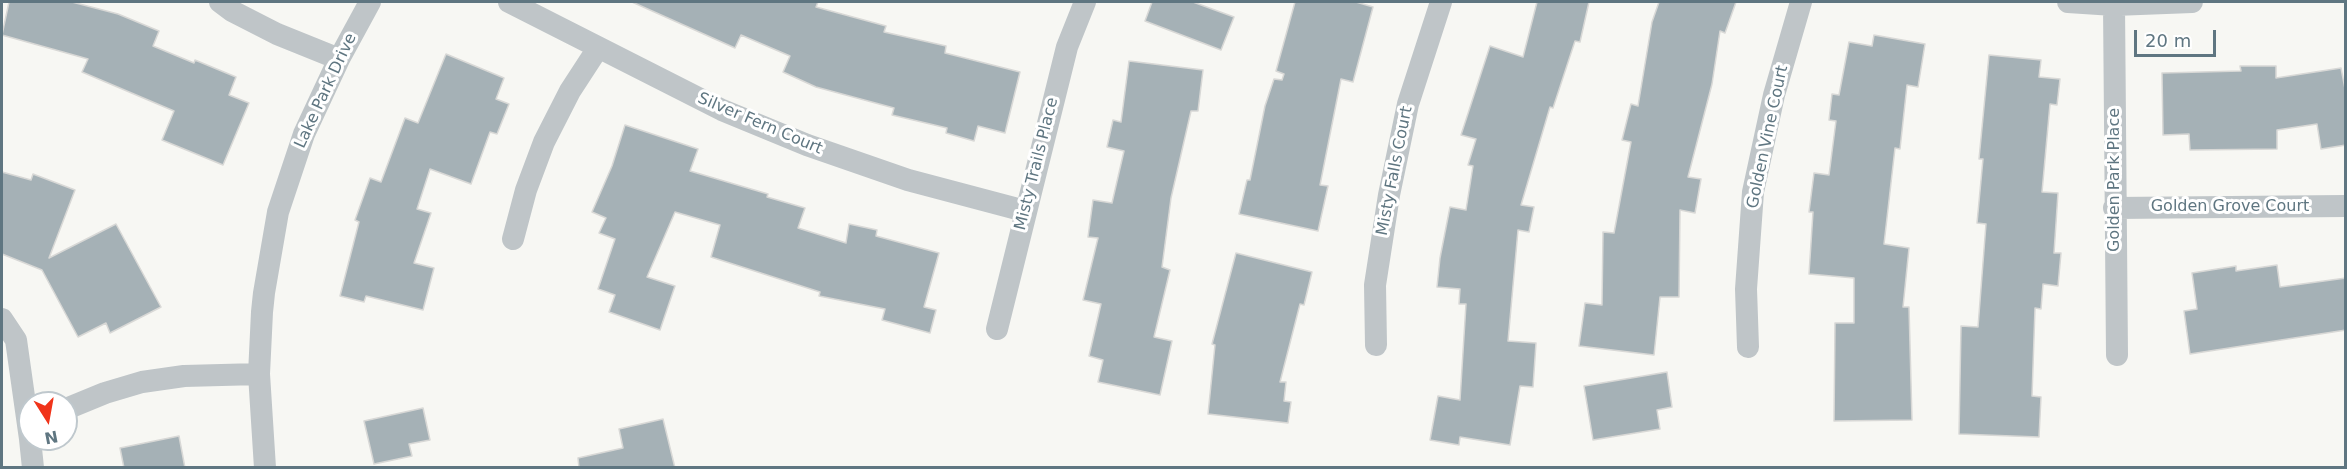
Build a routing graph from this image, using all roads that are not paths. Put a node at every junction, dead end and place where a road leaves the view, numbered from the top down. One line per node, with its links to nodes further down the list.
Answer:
1 (220, 2): 11 (street)
2 (370, 2): 11 (street, Lake Park Drive)
3 (509, 2): 10 (street, Silver Fern Court)
4 (1084, 2): 14 (street, Misty Trails Place)
5 (1441, 2): 18 (street, Misty Falls Court)
6 (1801, 2): 19 (street, Golden Vine Court)
7 (2068, 2): 9 (street)
8 (2192, 2): 9 (street)
9 (2114, 5): 13 (street, Golden Park Place)
10 (598, 48): 14 (street, Silver Fern Court); 15 (street)
11 (339, 59): 21 (street, Lake Park Drive)
12 (2346, 206): 13 (street, Golden Grove Court)
13 (2114, 208): 20 (street, Golden Park Place)
14 (1025, 211): 17 (street, Misty Trails Place)
15 (513, 239)
16 (2, 319): 22 (street)
17 (997, 329)
18 (1376, 345)
19 (1748, 347)
20 (2117, 355)
21 (259, 374): 23 (street); 26 (street, Lake Park Drive)
22 (24, 391)
23 (78, 404)
24 (32, 451): 25 (street)
25 (33, 468)
26 (265, 468)

